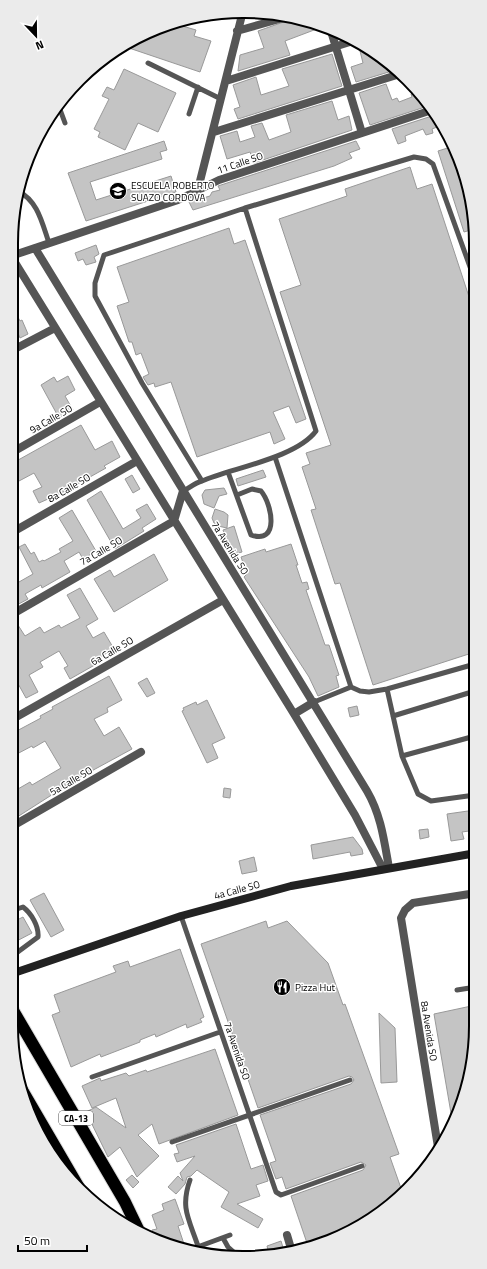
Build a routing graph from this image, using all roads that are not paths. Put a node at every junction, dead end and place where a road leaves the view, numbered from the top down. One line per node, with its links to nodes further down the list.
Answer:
1 (241, 18): 3 (street)
2 (275, 20): 3 (street)
3 (237, 31): 9 (street)
4 (333, 36): 6 (street)
5 (347, 43): 6 (street)
6 (336, 47): 9 (street); 11 (street)
7 (148, 63): 10 (lane)
8 (394, 76): 11 (street)
9 (226, 80): 12 (street)
10 (198, 87): 12 (lane); 15 (lane)
11 (349, 91): 17 (street); 18 (street)
12 (221, 99): 17 (street)
13 (61, 112): 16 (lane)
14 (426, 112): 18 (street, 11 Calle SO)
15 (189, 114)
16 (65, 123)
17 (214, 132): 19 (street)
18 (362, 133): 19 (street, 11 Calle SO)
19 (198, 189): 22 (street, 11 Calle SO)
20 (24, 194): 22 (lane)
21 (245, 208): 25 (lane); 31 (lane); 34 (lane)
22 (49, 243): 23 (street, 11 Calle SO)
23 (35, 248): 24 (street, 11 Calle SO); 35 (street, 7a Avenida SO)
24 (18, 254)
25 (469, 264)
26 (18, 267): 27 (street)
27 (55, 328): 28 (street); 29 (street)
28 (18, 347)
29 (100, 402): 30 (street, 9a Calle SO); 32 (street)
30 (18, 449)
31 (275, 457): 33 (lane); 42 (lane)
32 (137, 461): 37 (street); 38 (street, 8a Calle SO)
33 (228, 472): 34 (lane); 36 (lane)
34 (202, 481): 35 (lane)
35 (183, 491): 37 (street); 45 (street, 7a Avenida SO)
36 (237, 495): 36 (lane)
37 (174, 521): 39 (street); 40 (street, 7a Calle SO)
38 (18, 529)
39 (223, 600): 46 (street); 47 (street, 6a Calle SO)
40 (18, 611)
41 (469, 666): 43 (lane)
42 (351, 687): 43 (lane); 45 (lane)
43 (386, 689): 48 (lane)
44 (469, 693): 48 (lane)
45 (314, 702): 46 (street); 55 (street, 7a Avenida SO)
46 (294, 714): 55 (street)
47 (18, 716)
48 (393, 716): 51 (lane)
49 (469, 738): 51 (lane)
50 (141, 752): 53 (street, 5a Calle SO)
51 (402, 756): 52 (lane)
52 (469, 796)
53 (18, 823)
54 (469, 855): 55 (street, 4a Calle SO)
55 (386, 868): 58 (street, 4a Calle SO)
56 (469, 893): 68 (street, 8a Avenida SO)
57 (18, 909): 59 (lane)
58 (180, 916): 60 (street, 4a Calle SO); 64 (lane, 7a Avenida SO)
59 (18, 952)
60 (18, 972)
61 (469, 988): 62 (lane)
62 (457, 990)
63 (18, 1019): 72 (highway, CA-13)
64 (220, 1032): 65 (lane); 67 (lane, 7a Avenida SO)
65 (92, 1077)
66 (350, 1080): 67 (lane)
67 (249, 1115): 69 (lane); 70 (lane, 7a Avenida SO)
68 (437, 1141)
69 (172, 1142)
70 (362, 1166)
71 (190, 1180): 76 (lane)
72 (135, 1223)
73 (230, 1235): 75 (lane)
74 (287, 1235): 77 (street)
75 (223, 1238): 76 (lane); 78 (lane)
76 (198, 1246)
77 (290, 1246)
78 (232, 1251)

